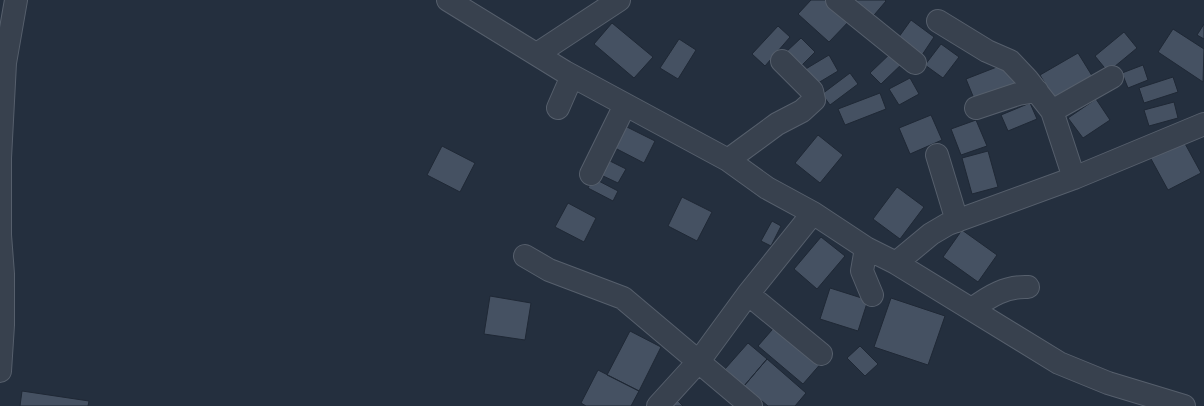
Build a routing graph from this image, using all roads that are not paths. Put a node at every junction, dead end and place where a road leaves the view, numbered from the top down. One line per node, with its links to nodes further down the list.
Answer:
1 (16, 0): 32 (street)
2 (448, 0): 6 (street)
3 (619, 0): 6 (street)
4 (837, 0): 8 (street)
5 (938, 21): 11 (street)
6 (537, 54): 9 (street)
7 (782, 61): 18 (street)
8 (915, 63)
9 (572, 76): 12 (street); 13 (street)
10 (1112, 77): 15 (street)
11 (1037, 91): 14 (street); 15 (street)
12 (625, 105): 18 (street); 19 (street)
13 (558, 108)
14 (976, 108)
15 (1052, 111): 20 (street)
16 (1204, 124): 20 (street)
17 (937, 155): 22 (street)
18 (728, 160): 21 (street)
19 (591, 174)
20 (1074, 178): 22 (street)
21 (813, 213): 23 (street); 27 (street)
22 (957, 221): 25 (street)
23 (866, 248): 25 (street); 28 (street)
24 (525, 256): 31 (street)
25 (896, 263): 29 (street)
26 (1028, 287): 29 (street)
27 (748, 294): 30 (street); 31 (street)
28 (872, 295)
29 (972, 309): 35 (street)
30 (822, 354)
31 (699, 361): 33 (street); 34 (street)
32 (0, 371)
33 (658, 406)
34 (751, 406)
35 (1184, 406)

